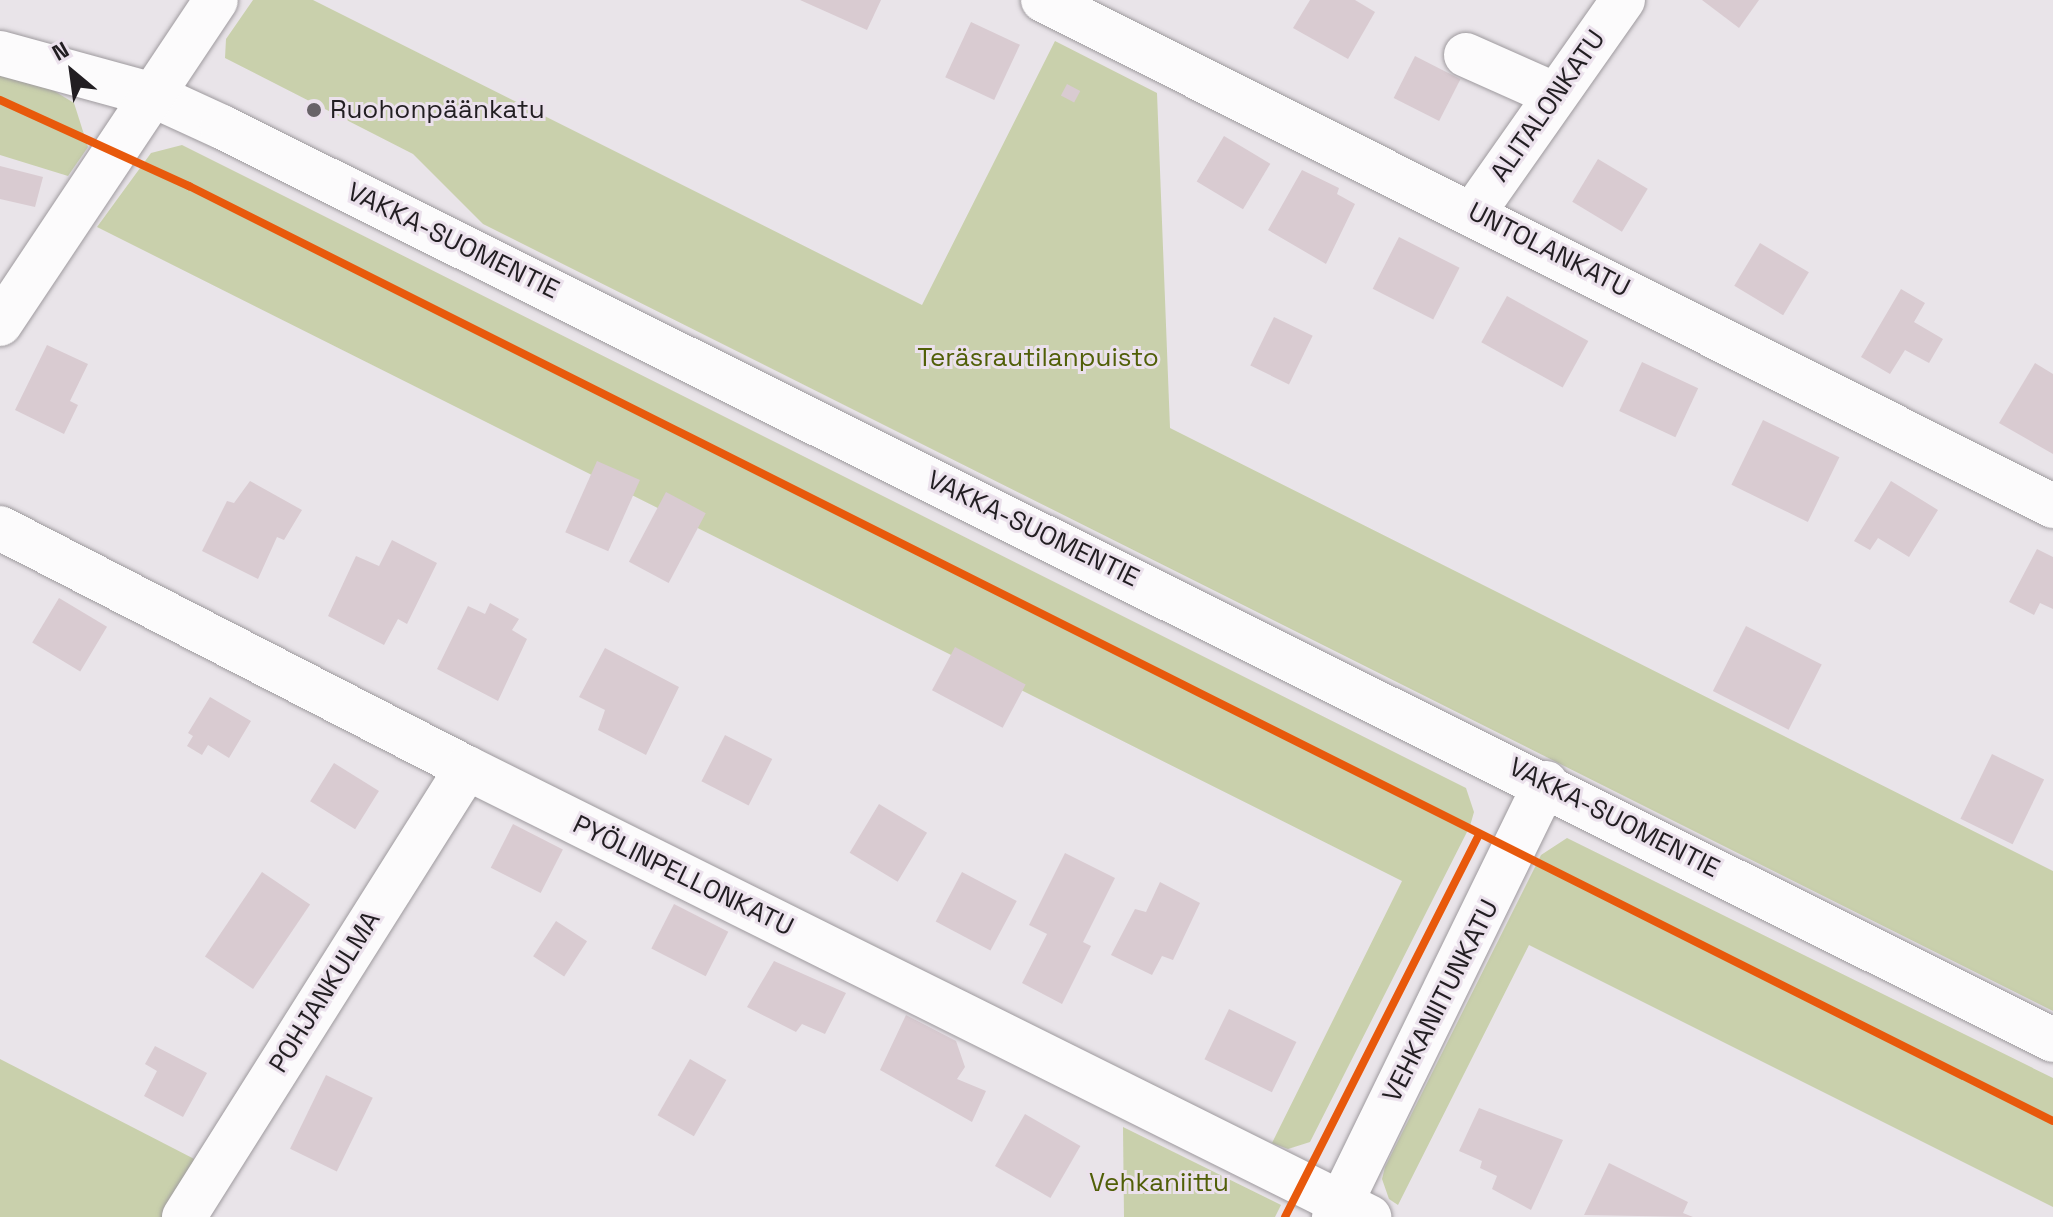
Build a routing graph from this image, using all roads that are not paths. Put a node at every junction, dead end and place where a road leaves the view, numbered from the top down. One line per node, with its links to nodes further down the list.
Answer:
1 (216, 0): 6 (street)
2 (1043, 0): 8 (street, UNTOLANKATU)
3 (1623, 0): 7 (street, ALITALONKATU)
4 (0, 53): 6 (street, VAKKA-SUOMENTIE)
5 (1466, 55): 7 (street)
6 (150, 94): 9 (street); 13 (street, VAKKA-SUOMENTIE)
7 (1556, 95): 8 (street, ALITALONKATU)
8 (1474, 212): 10 (street, UNTOLANKATU)
9 (0, 324)
10 (2053, 506)
11 (0, 528): 12 (street, PYÖLINPELLONKATU)
12 (467, 768): 15 (street, PYÖLINPELLONKATU); 16 (street, POHJANKULMA)
13 (1546, 783): 14 (street, VAKKA-SUOMENTIE); 15 (street, VEHKANIITUNKATU)
14 (2053, 1040)
15 (1348, 1212)
16 (184, 1217)

